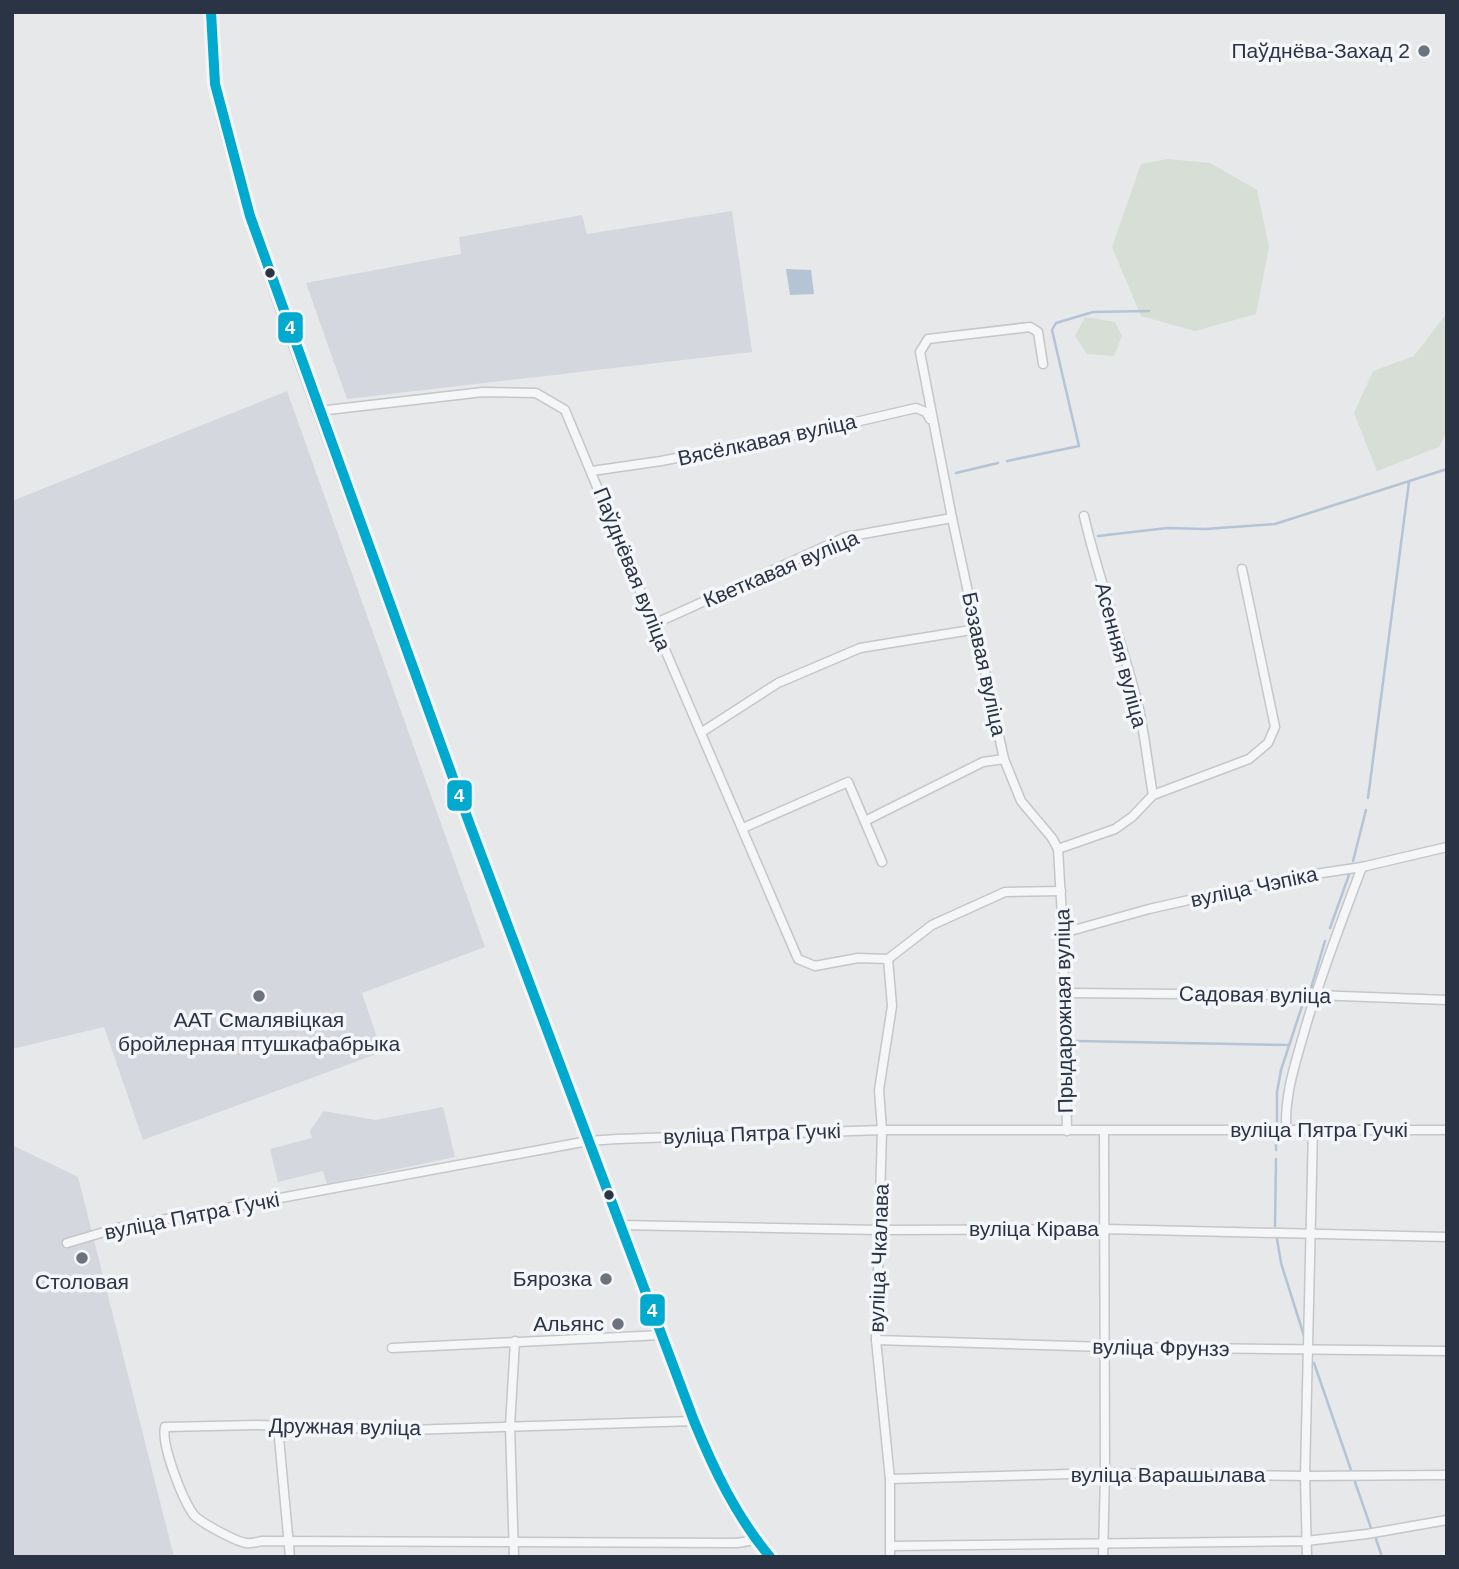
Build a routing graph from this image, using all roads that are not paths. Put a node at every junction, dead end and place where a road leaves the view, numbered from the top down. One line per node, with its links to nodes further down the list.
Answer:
1 (211, 12): 3 (main road)
2 (1044, 364): 4 (street, Бэзавая вуліца)
3 (319, 411): 5 (street, Паўднёвая вуліца); 32 (main road)
4 (933, 424): 5 (street, Вясёлкавая вуліца); 7 (street, Бэзавая вуліца)
5 (592, 471): 9 (street, Паўднёвая вуліца)
6 (1084, 516): 13 (street, Асенняя вуліца)
7 (952, 517): 9 (street, Кветкавая вуліца); 10 (street, Бэзавая вуліца)
8 (1242, 569): 13 (street)
9 (654, 624): 11 (street, Паўднёвая вуліца)
10 (977, 629): 11 (street); 12 (street, Бэзавая вуліца)
11 (702, 732): 15 (street, Паўднёвая вуліца)
12 (1004, 760): 14 (street); 17 (street, Бэзавая вуліца)
13 (1153, 795): 17 (street)
14 (865, 821): 15 (street); 18 (street)
15 (743, 828): 22 (street, Паўднёвая вуліца)
16 (1447, 846): 19 (street, вуліца Чэпіка)
17 (1058, 849): 20 (street)
18 (882, 862)
19 (1362, 867): 21 (street, вуліца Чэпіка); 24 (street)
20 (1061, 891): 21 (street, Прыдарожная вуліца); 22 (street)
21 (1063, 933): 23 (street, Прыдарожная вуліца)
22 (888, 959): 28 (street, вуліца Чкалава)
23 (1063, 993): 24 (street, Садовая вуліца); 30 (street, Прыдарожная вуліца)
24 (1315, 995): 25 (street, Садовая вуліца); 26 (street)
25 (1447, 1000)
26 (1286, 1129): 27 (street, вуліца Пятра Гучкі); 31 (street, вуліца Пятра Гучкі)
27 (1313, 1129): 29 (street, вуліца Пятра Гучкі); 36 (street)
28 (882, 1130): 30 (street, вуліца Пятра Гучкі); 32 (street, вуліца Пятра Гучкі); 35 (street, вуліца Чкалава)
29 (1447, 1130)
30 (1067, 1131): 31 (street, вуліца Пятра Гучкі)
31 (1104, 1131): 34 (street)
32 (588, 1141): 33 (main road); 38 (street, вуліца Пятра Гучкі)
33 (620, 1225): 35 (street, вуліца Кірава); 39 (main road)
34 (1105, 1229): 35 (street, вуліца Кірава); 36 (street, вуліца Кірава); 42 (street)
35 (880, 1230): 40 (street, вуліца Чкалава)
36 (1312, 1234): 37 (street, вуліца Кірава); 44 (street)
37 (1447, 1237)
38 (67, 1243)
39 (662, 1335): 41 (street); 46 (main road)
40 (876, 1340): 42 (street, вуліца Фрунзэ); 52 (street, вуліца Чкалава)
41 (515, 1341): 43 (street); 47 (street)
42 (1106, 1347): 44 (street, вуліца Фрунзэ); 49 (street)
43 (392, 1348)
44 (1309, 1350): 45 (street, вуліца Фрунзэ); 51 (street)
45 (1447, 1352)
46 (694, 1421): 47 (street, Дружная вуліца); 54 (main road)
47 (510, 1426): 48 (street, Дружная вуліца); 57 (street)
48 (278, 1427): 56 (street); 56 (street, Дружная вуліца)
49 (1105, 1473): 51 (street, вуліца Варашылава); 52 (street, вуліца Варашылава); 58 (street)
50 (1447, 1475): 51 (street, вуліца Варашылава)
51 (1305, 1476): 55 (street)
52 (890, 1479): 59 (street, вуліца Чкалава)
53 (1447, 1520): 55 (street)
54 (755, 1540): 57 (street); 62 (main road)
55 (1306, 1541): 58 (street); 65 (street)
56 (288, 1542): 57 (street); 60 (street)
57 (513, 1542): 61 (street)
58 (1102, 1542): 59 (street); 64 (street)
59 (891, 1546): 63 (street, вуліца Чкалава)
60 (290, 1557)
61 (514, 1557)
62 (770, 1557)
63 (890, 1557)
64 (1103, 1557)
65 (1307, 1557)

